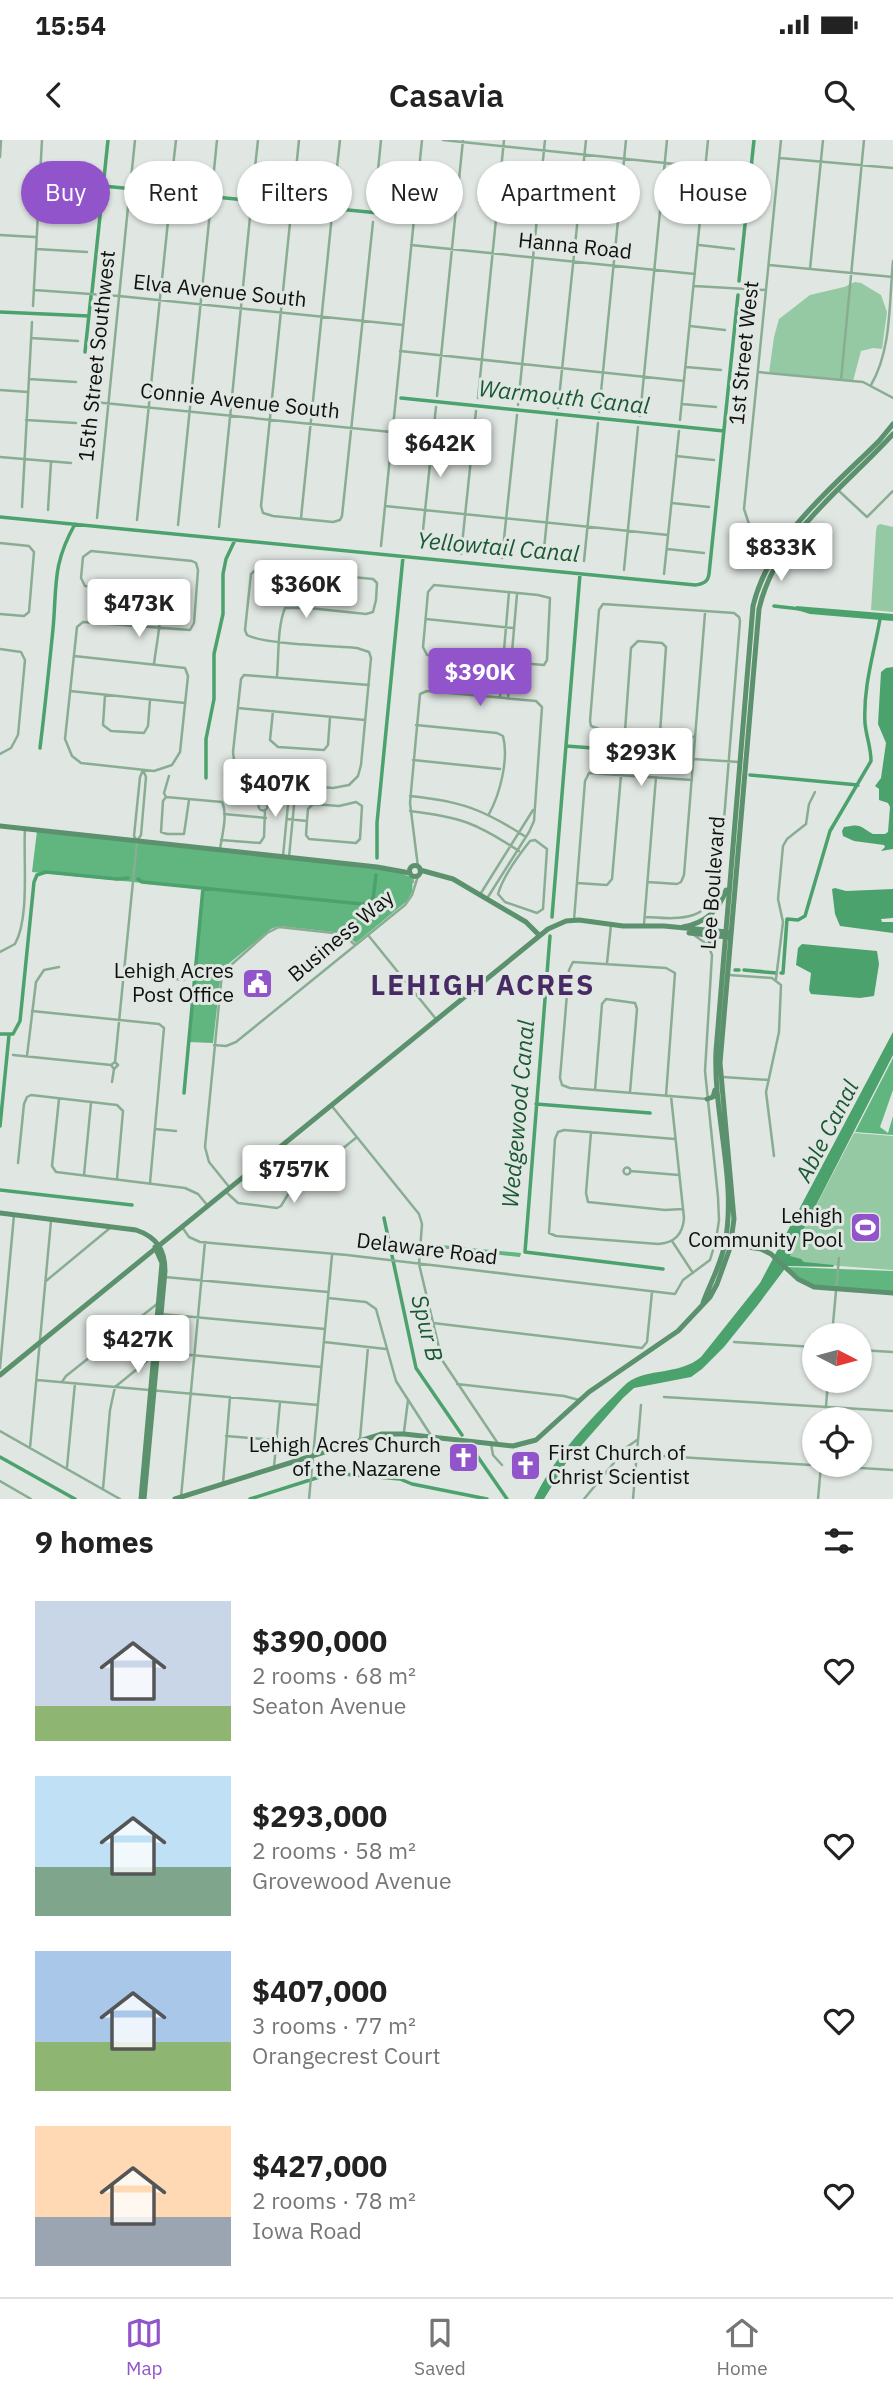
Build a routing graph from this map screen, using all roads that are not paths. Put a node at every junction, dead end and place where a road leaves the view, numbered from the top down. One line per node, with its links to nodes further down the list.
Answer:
1 (1, 140): 25 (street)
2 (42, 140): 28 (street)
3 (135, 140): 29 (street)
4 (176, 140): 30 (street)
5 (217, 140): 31 (street)
6 (258, 140): 32 (street)
7 (299, 140): 33 (street)
8 (340, 140): 34 (street)
9 (381, 140): 35 (street)
10 (422, 140): 54 (street)
11 (443, 140): 21 (street)
12 (504, 140): 22 (street)
13 (545, 140): 23 (street)
14 (586, 140): 24 (street)
15 (626, 140): 27 (street)
16 (667, 140): 36 (street)
17 (708, 140): 37 (street)
18 (782, 140): 26 (street, 1st Street West)
19 (823, 140): 39 (street)
20 (864, 140): 40 (street)
21 (463, 141): 22 (street); 58 (street)
22 (503, 146): 23 (street); 60 (street)
23 (543, 150): 24 (street); 61 (street)
24 (584, 154): 27 (street); 62 (street)
25 (0, 157)
26 (780, 158): 39 (street); 65 (street, 1st Street West)
27 (624, 159): 38 (street); 64 (street)
28 (40, 161)
29 (133, 161)
30 (174, 161)
31 (215, 161)
32 (256, 161)
33 (297, 161)
34 (338, 161)
35 (379, 161)
36 (665, 161)
37 (706, 161)
38 (654, 162)
39 (821, 162): 40 (street); 66 (street)
40 (861, 166): 41 (street); 68 (street)
41 (893, 169)
42 (37, 224): 53 (street)
43 (126, 224): 74 (street, 15th Street Southwest)
44 (168, 224): 75 (street)
45 (209, 224): 76 (street)
46 (249, 224): 78 (street)
47 (290, 224): 79 (street)
48 (331, 224): 80 (street)
49 (373, 224): 81 (street)
50 (659, 224): 67 (street)
51 (700, 224): 55 (street)
52 (0, 235): 53 (street)
53 (37, 237): 57 (street)
54 (411, 245): 58 (street, Hanna Road); 83 (street)
55 (698, 245): 56 (street); 69 (street)
56 (734, 248)
57 (36, 249): 59 (street); 72 (street)
58 (452, 249): 60 (street, Hanna Road); 89 (street)
59 (88, 252)
60 (492, 253): 61 (street, Hanna Road); 90 (street)
61 (533, 257): 62 (street, Hanna Road); 91 (street)
62 (573, 261): 64 (street, Hanna Road); 93 (street)
63 (893, 261): 70 (street)
64 (613, 265): 67 (street, Hanna Road); 95 (street)
65 (769, 265): 66 (street); 73 (street, 1st Street West)
66 (810, 269): 68 (street)
67 (654, 270): 69 (street, Hanna Road); 97 (street)
68 (851, 272): 70 (street); 99 (street)
69 (695, 274): 71 (street)
70 (892, 276): 102 (street)
71 (694, 286): 73 (street); 84 (street)
72 (34, 290): 74 (street, Elva Avenue South); 77 (street)
73 (766, 290): 96 (street, 1st Street West)
74 (119, 296): 75 (street, Elva Avenue South); 109 (street, 15th Street Southwest)
75 (160, 300): 76 (street, Elva Avenue South); 114 (street)
76 (201, 305): 78 (street, Elva Avenue South); 117 (street)
77 (33, 306)
78 (241, 309): 79 (street, Elva Avenue South); 120 (street)
79 (281, 313): 80 (street, Elva Avenue South); 123 (street)
80 (322, 317): 81 (street, Elva Avenue South); 127 (street)
81 (363, 321): 83 (street, Elva Avenue South); 131 (street)
82 (32, 322): 86 (street)
83 (403, 325): 88 (street)
84 (690, 326): 85 (street); 92 (street)
85 (725, 330)
86 (31, 338): 87 (street); 98 (street)
87 (78, 341)
88 (400, 351): 89 (street); 133 (street)
89 (441, 356): 90 (street); 105 (street)
90 (481, 360): 91 (street); 106 (street)
91 (522, 364): 93 (street); 111 (street)
92 (685, 367): 94 (street); 100 (street)
93 (562, 368): 95 (street); 115 (street)
94 (721, 370)
95 (603, 372): 97 (street); 118 (street)
96 (758, 372): 99 (street); 164 (street, 1st Street West)
97 (643, 377): 100 (street); 121 (street)
98 (29, 379): 101 (street); 104 (street)
99 (841, 380): 102 (street)
100 (684, 381): 110 (street)
101 (76, 382)
102 (871, 385): 107 (street)
103 (0, 390): 104 (street)
104 (28, 392): 122 (street)
105 (437, 396)
106 (478, 398)
107 (893, 398)
108 (84, 401): 109 (street, Connie Avenue South)
109 (108, 403): 114 (street, Connie Avenue South); 150 (street, 15th Street Southwest)
110 (682, 404): 113 (street); 125 (street)
111 (518, 405)
112 (436, 407): 148 (street)
113 (716, 407)
114 (149, 408): 117 (street, Connie Avenue South); 153 (street)
115 (558, 408)
116 (476, 411): 149 (street)
117 (189, 412): 120 (street, Connie Avenue South); 155 (street)
118 (599, 412)
119 (517, 415): 152 (street)
120 (230, 416): 123 (street, Connie Avenue South); 156 (street)
121 (639, 416)
122 (26, 420): 126 (street); 137 (street)
123 (270, 420): 127 (street, Connie Avenue South); 151 (street)
124 (557, 420): 154 (street)
125 (680, 420)
126 (76, 422)
127 (311, 424): 131 (street, Connie Avenue South); 151 (street)
128 (598, 424): 157 (street)
129 (893, 424): 141 (main road, Lee Boulevard)
130 (638, 427): 158 (street)
131 (352, 428): 133 (street, Connie Avenue South); 151 (street)
132 (679, 431): 135 (street)
133 (392, 432): 144 (street)
134 (893, 432): 141 (main road, Lee Boulevard)
135 (676, 456): 138 (street); 143 (street)
136 (0, 457): 137 (street)
137 (24, 460): 139 (street); 146 (street)
138 (714, 460)
139 (51, 462): 140 (street); 147 (street)
140 (71, 463)
141 (836, 488): 142 (street); 164 (main road, Lee Boulevard)
142 (893, 491)
143 (671, 503): 145 (street); 159 (street)
144 (384, 506): 148 (street); 161 (street)
145 (709, 506)
146 (22, 507)
147 (48, 510)
148 (425, 510): 149 (street); 162 (street)
149 (466, 514): 152 (street); 166 (street)
150 (97, 518)
151 (301, 518)
152 (506, 519): 154 (street); 167 (street)
153 (137, 520)
154 (547, 523): 157 (street); 168 (street)
155 (178, 525)
156 (219, 527)
157 (587, 527): 158 (street); 169 (street)
158 (628, 531): 159 (street); 170 (street)
159 (668, 535): 163 (street)
160 (0, 543): 175 (street)
161 (381, 546)
162 (421, 549)
163 (667, 549): 165 (street); 171 (street)
164 (779, 552): 180 (main road, Lee Boulevard); 187 (main road, Lee Boulevard)
165 (704, 553)
166 (461, 554)
167 (502, 558)
168 (543, 558)
169 (584, 561)
170 (624, 570)
171 (664, 574)
172 (509, 592): 173 (street); 176 (street); 177 (street)
173 (517, 593): 178 (street); 185 (street)
174 (705, 611): 201 (street); 203 (street); 207 (street)
175 (0, 614)
176 (426, 619): 177 (street); 184 (street)
177 (506, 627): 178 (street); 184 (street)
178 (514, 628): 185 (street)
179 (158, 629): 179 (street); 183 (street); 186 (street)
180 (749, 631): 187 (main road); 208 (main road, Lee Boulevard)
181 (280, 641): 181 (street); 188 (street); 189 (street)
182 (0, 649): 204 (street)
183 (74, 656): 186 (street); 190 (street)
184 (503, 663): 185 (street); 192 (street)
185 (511, 663): 194 (street)
186 (154, 664): 195 (street)
187 (753, 664): 208 (main road, Lee Boulevard)
188 (277, 676): 189 (street); 196 (street)
189 (369, 685): 199 (street)
190 (70, 691): 191 (street); 210 (street)
191 (105, 695): 193 (street); 193 (street)
192 (500, 698): 194 (street); 200 (street, Business Way)
193 (150, 699): 195 (street)
194 (508, 699): 222 (street)
195 (186, 703): 210 (street)
196 (238, 708): 197 (street); 215 (street)
197 (273, 712): 198 (street); 198 (street)
198 (330, 717): 199 (street)
199 (365, 720): 216 (street)
200 (416, 725): 206 (street, Business Way); 209 (street)
201 (625, 731): 202 (street); 202 (street)
202 (660, 734): 203 (street)
203 (695, 737): 205 (street)
204 (0, 754)
205 (693, 758): 207 (street); 214 (street)
206 (413, 760): 209 (street); 219 (street, Business Way)
207 (729, 761): 208 (street); 251 (street)
208 (742, 762): 226 (main road, Lee Boulevard); 242 (main road, Lee Boulevard)
209 (502, 769): 225 (street)
210 (142, 770): 236 (street)
211 (621, 774): 213 (street); 247 (street); 247 (street)
212 (169, 776): 220 (street)
213 (656, 777): 214 (street); 245 (street)
214 (692, 780): 245 (street)
215 (290, 784): 216 (street); 228 (street)
216 (296, 785): 229 (street)
217 (251, 786): 227 (street)
218 (815, 792): 270 (street)
219 (410, 796): 223 (street, Business Way); 225 (street)
220 (166, 797): 221 (street); 221 (street)
221 (189, 800): 224 (street)
222 (534, 807): 233 (street); 234 (street)
223 (410, 811): 237 (street); 243 (street, Business Way)
224 (224, 814): 227 (street); 235 (street)
225 (489, 814): 233 (street)
226 (734, 815): 242 (main road); 244 (main road, Lee Boulevard)
227 (266, 818): 235 (street)
228 (287, 819): 229 (street); 241 (street)
229 (292, 819): 230 (street); 241 (street)
230 (307, 821): 230 (street)
231 (0, 826): 232 (main road)
232 (25, 828): 236 (main road); 264 (street)
233 (519, 833): 234 (street); 237 (street)
234 (526, 837): 239 (street)
235 (221, 840): 238 (street)
236 (137, 841): 238 (main road); 267 (street)
237 (511, 846): 239 (street); 249 (street)
238 (220, 849): 241 (main road)
239 (517, 850): 240 (street); 246 (street)
240 (522, 853): 248 (street); 248 (street)
241 (286, 857): 243 (main road)
242 (737, 861): 260 (main road, Lee Boulevard)
243 (415, 871): 249 (main road); 258 (street, Business Way)
244 (730, 873): 256 (main road); 260 (main road, Lee Boulevard)
245 (648, 881): 251 (street)
246 (496, 883): 248 (street); 250 (street)
247 (577, 883): 252 (street)
248 (501, 885)
249 (479, 895): 250 (main road)
250 (486, 900): 259 (main road)
251 (645, 917): 254 (street)
252 (574, 920): 253 (main road); 259 (main road)
253 (611, 924): 254 (main road); 265 (street)
254 (644, 927): 255 (main road)
255 (662, 928): 256 (main road); 257 (main road)
256 (674, 928): 260 (main road)
257 (691, 933): 261 (main road); 263 (street)
258 (368, 935): 262 (street, Business Way); 273 (street)
259 (540, 935): 273 (main road)
260 (728, 935): 261 (main road); 268 (main road, Lee Boulevard); 271 (main road, Lee Boulevard)
261 (716, 936): 263 (main road)
262 (355, 945): 276 (street, Business Way); 276 (street)
263 (709, 946): 290 (street)
264 (0, 952)
265 (607, 963): 286 (street); 288 (street)
266 (59, 967): 272 (street)
267 (123, 973): 269 (street); 274 (street)
268 (727, 974): 270 (street); 275 (main road, Lee Boulevard)
269 (184, 979)
270 (776, 979): 283 (street)
271 (719, 1002): 275 (main road); 282 (main road, Lee Boulevard)
272 (32, 1011): 274 (street); 278 (street)
273 (436, 1019): 292 (main road)
274 (119, 1020): 279 (street); 295 (street)
275 (723, 1023): 282 (main road, Lee Boulevard)
276 (214, 1045): 308 (street)
277 (13, 1055): 278 (street)
278 (27, 1056): 280 (street)
279 (115, 1062): 280 (street); 281 (street)
280 (110, 1065): 281 (street)
281 (114, 1069): 284 (street)
282 (718, 1077): 283 (street); 285 (main road, Lee Boulevard); 300 (main road, Lee Boulevard)
283 (769, 1080): 301 (street)
284 (112, 1082)
285 (716, 1087): 290 (main road); 293 (main road, Lee Boulevard)
286 (595, 1090): 287 (street); 287 (street)
287 (630, 1093): 288 (street)
288 (668, 1096): 290 (street); 299 (street)
289 (59, 1099): 291 (street); 302 (street); 304 (street)
290 (707, 1099): 293 (main road); 318 (street)
291 (91, 1102): 304 (street); 306 (street)
292 (331, 1105): 298 (street); 308 (main road)
293 (718, 1105): 294 (main road, Lee Boulevard)
294 (719, 1118): 300 (main road); 319 (main road, Lee Boulevard)
295 (155, 1129): 296 (street); 307 (street)
296 (176, 1131)
297 (592, 1132): 299 (street); 310 (street); 316 (street)
298 (357, 1137): 308 (street); 323 (street)
299 (676, 1139): 305 (street)
300 (728, 1144): 319 (main road, Lee Boulevard)
301 (774, 1156)
302 (18, 1163)
303 (630, 1171): 305 (street)
304 (84, 1175): 306 (street)
305 (680, 1175): 310 (street)
306 (117, 1179): 307 (street)
307 (150, 1183): 309 (street)
308 (228, 1190): 309 (main road)
309 (208, 1206): 314 (main road)
310 (684, 1209): 316 (street)
311 (0, 1213): 312 (main road)
312 (14, 1215): 313 (main road); 350 (street)
313 (51, 1220): 315 (main road); 327 (street)
314 (182, 1226): 317 (street, Delaware Road); 320 (main road)
315 (111, 1227): 320 (main road); 327 (street)
316 (672, 1241): 324 (street)
317 (205, 1242): 321 (street, Delaware Road); 326 (street)
318 (716, 1242): 319 (main road); 324 (street)
319 (728, 1245): 328 (main road); 363 (main road, Lee Boulevard)
320 (157, 1246): 325 (main road); 333 (main road); 341 (main road)
321 (332, 1254): 323 (street, Delaware Road); 329 (street)
322 (839, 1258): 328 (street)
323 (419, 1264): 330 (street, Delaware Road); 336 (street)
324 (693, 1273): 330 (street, Delaware Road)
325 (165, 1277): 326 (street); 334 (main road)
326 (201, 1280): 329 (street); 335 (street)
327 (46, 1281): 341 (street)
328 (836, 1289): 331 (main road); 337 (street)
329 (328, 1292): 332 (street)
330 (652, 1292): 336 (street)
331 (893, 1293)
332 (328, 1298): 338 (street); 344 (street)
333 (158, 1304): 347 (main road); 353 (street)
334 (161, 1314): 335 (street); 347 (main road)
335 (198, 1318): 338 (street); 348 (street)
336 (433, 1323): 355 (street)
337 (833, 1323)
338 (325, 1329): 339 (street)
339 (324, 1342): 343 (street); 349 (street)
340 (734, 1342): 342 (street)
341 (40, 1343): 351 (main road); 352 (street)
342 (802, 1346)
343 (368, 1347): 344 (street); 374 (street)
344 (387, 1349): 362 (street)
345 (872, 1351): 346 (street)
346 (893, 1352)
347 (155, 1354): 348 (street); 356 (street); 357 (main road)
348 (194, 1355): 349 (street); 359 (street)
349 (321, 1367): 365 (street)
350 (0, 1368)
351 (0, 1376)
352 (37, 1380): 353 (street); 378 (street)
353 (62, 1382): 354 (street)
354 (75, 1383): 356 (street); 384 (street)
355 (457, 1384): 363 (street); 377 (street)
356 (115, 1387): 357 (street); 390 (street)
357 (152, 1390): 359 (street); 394 (main road)
358 (827, 1393): 367 (street)
359 (191, 1394): 360 (street); 391 (street)
360 (230, 1397): 364 (street); 372 (street)
361 (664, 1397): 367 (street)
362 (408, 1400): 371 (street); 373 (street)
363 (579, 1400): 377 (main road, Lee Boulevard)
364 (280, 1402): 365 (street); 376 (street)
365 (318, 1405): 379 (street)
366 (641, 1405): 375 (street)
367 (826, 1407)
368 (872, 1410): 369 (street)
369 (893, 1411)
370 (0, 1431): 378 (street)
371 (404, 1434): 373 (main road, Lee Boulevard); 374 (main road, Lee Boulevard)
372 (226, 1436): 376 (street); 389 (street)
373 (432, 1437): 377 (main road, Lee Boulevard)
374 (360, 1439): 379 (main road, Lee Boulevard)
375 (638, 1439): 396 (street); 397 (street)
376 (276, 1441): 383 (street)
377 (494, 1444): 382 (street)
378 (30, 1448): 384 (street)
379 (314, 1454): 383 (main road, Lee Boulevard); 395 (street)
380 (662, 1456): 381 (street)
381 (802, 1464)
382 (502, 1465)
383 (274, 1467): 389 (main road, Lee Boulevard)
384 (67, 1469): 390 (street)
385 (872, 1469): 386 (street)
386 (893, 1470)
387 (820, 1477): 398 (street)
388 (0, 1481): 392 (street)
389 (223, 1483): 391 (main road, Lee Boulevard)
390 (103, 1489): 393 (street)
391 (178, 1498)
392 (31, 1499)
393 (120, 1499)
394 (142, 1499)
395 (309, 1499)
396 (584, 1499)
397 (633, 1499)
398 (818, 1499)

